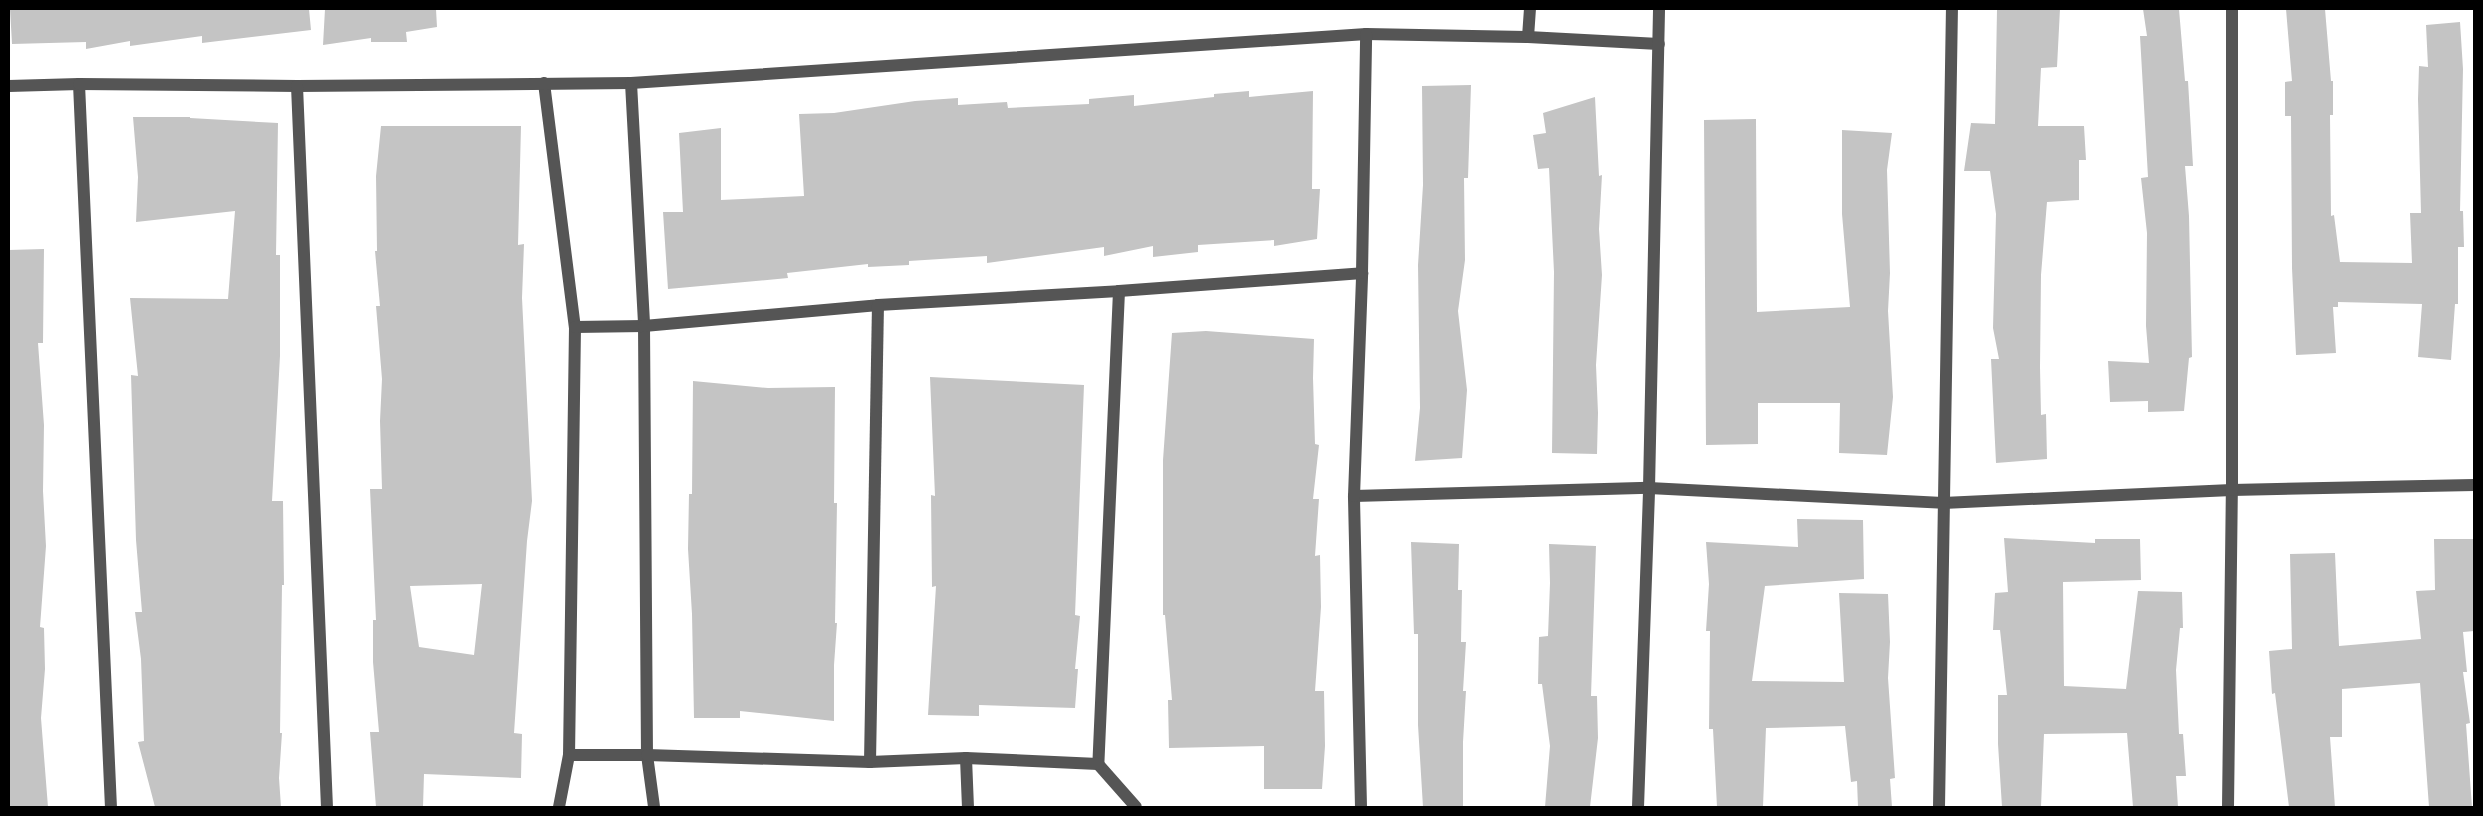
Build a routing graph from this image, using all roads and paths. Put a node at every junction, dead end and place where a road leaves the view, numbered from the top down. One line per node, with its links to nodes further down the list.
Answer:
1 (1530, 9): 6 (street)
2 (1659, 9): 7 (street)
3 (1952, 9): 22 (street)
4 (2232, 9): 20 (street)
5 (1366, 34): 6 (street); 9 (street); 13 (street)
6 (1528, 37): 7 (street)
7 (1659, 44): 19 (street)
8 (544, 83): 9 (street); 12 (street); 17 (street)
9 (631, 83): 16 (street)
10 (79, 84): 11 (street); 12 (street); 28 (street)
11 (9, 86)
12 (297, 86): 29 (street)
13 (1362, 273): 14 (street); 21 (street)
14 (1118, 291): 15 (street); 27 (street)
15 (878, 305): 16 (street); 26 (street)
16 (644, 326): 17 (street); 23 (street)
17 (575, 328): 24 (street)
18 (2474, 485): 20 (street)
19 (1649, 488): 21 (street); 22 (street); 35 (street)
20 (2232, 490): 22 (street); 37 (street)
21 (1354, 496): 34 (street)
22 (1942, 503): 36 (street)
23 (647, 754): 24 (street); 26 (street); 31 (street)
24 (569, 755): 30 (street)
25 (966, 758): 26 (street); 27 (street); 32 (street)
26 (870, 762)
27 (1098, 764): 33 (street)
28 (111, 807)
29 (327, 807)
30 (559, 807)
31 (654, 807)
32 (968, 807)
33 (1136, 807)
34 (1361, 807)
35 (1638, 807)
36 (1939, 807)
37 (2228, 807)

